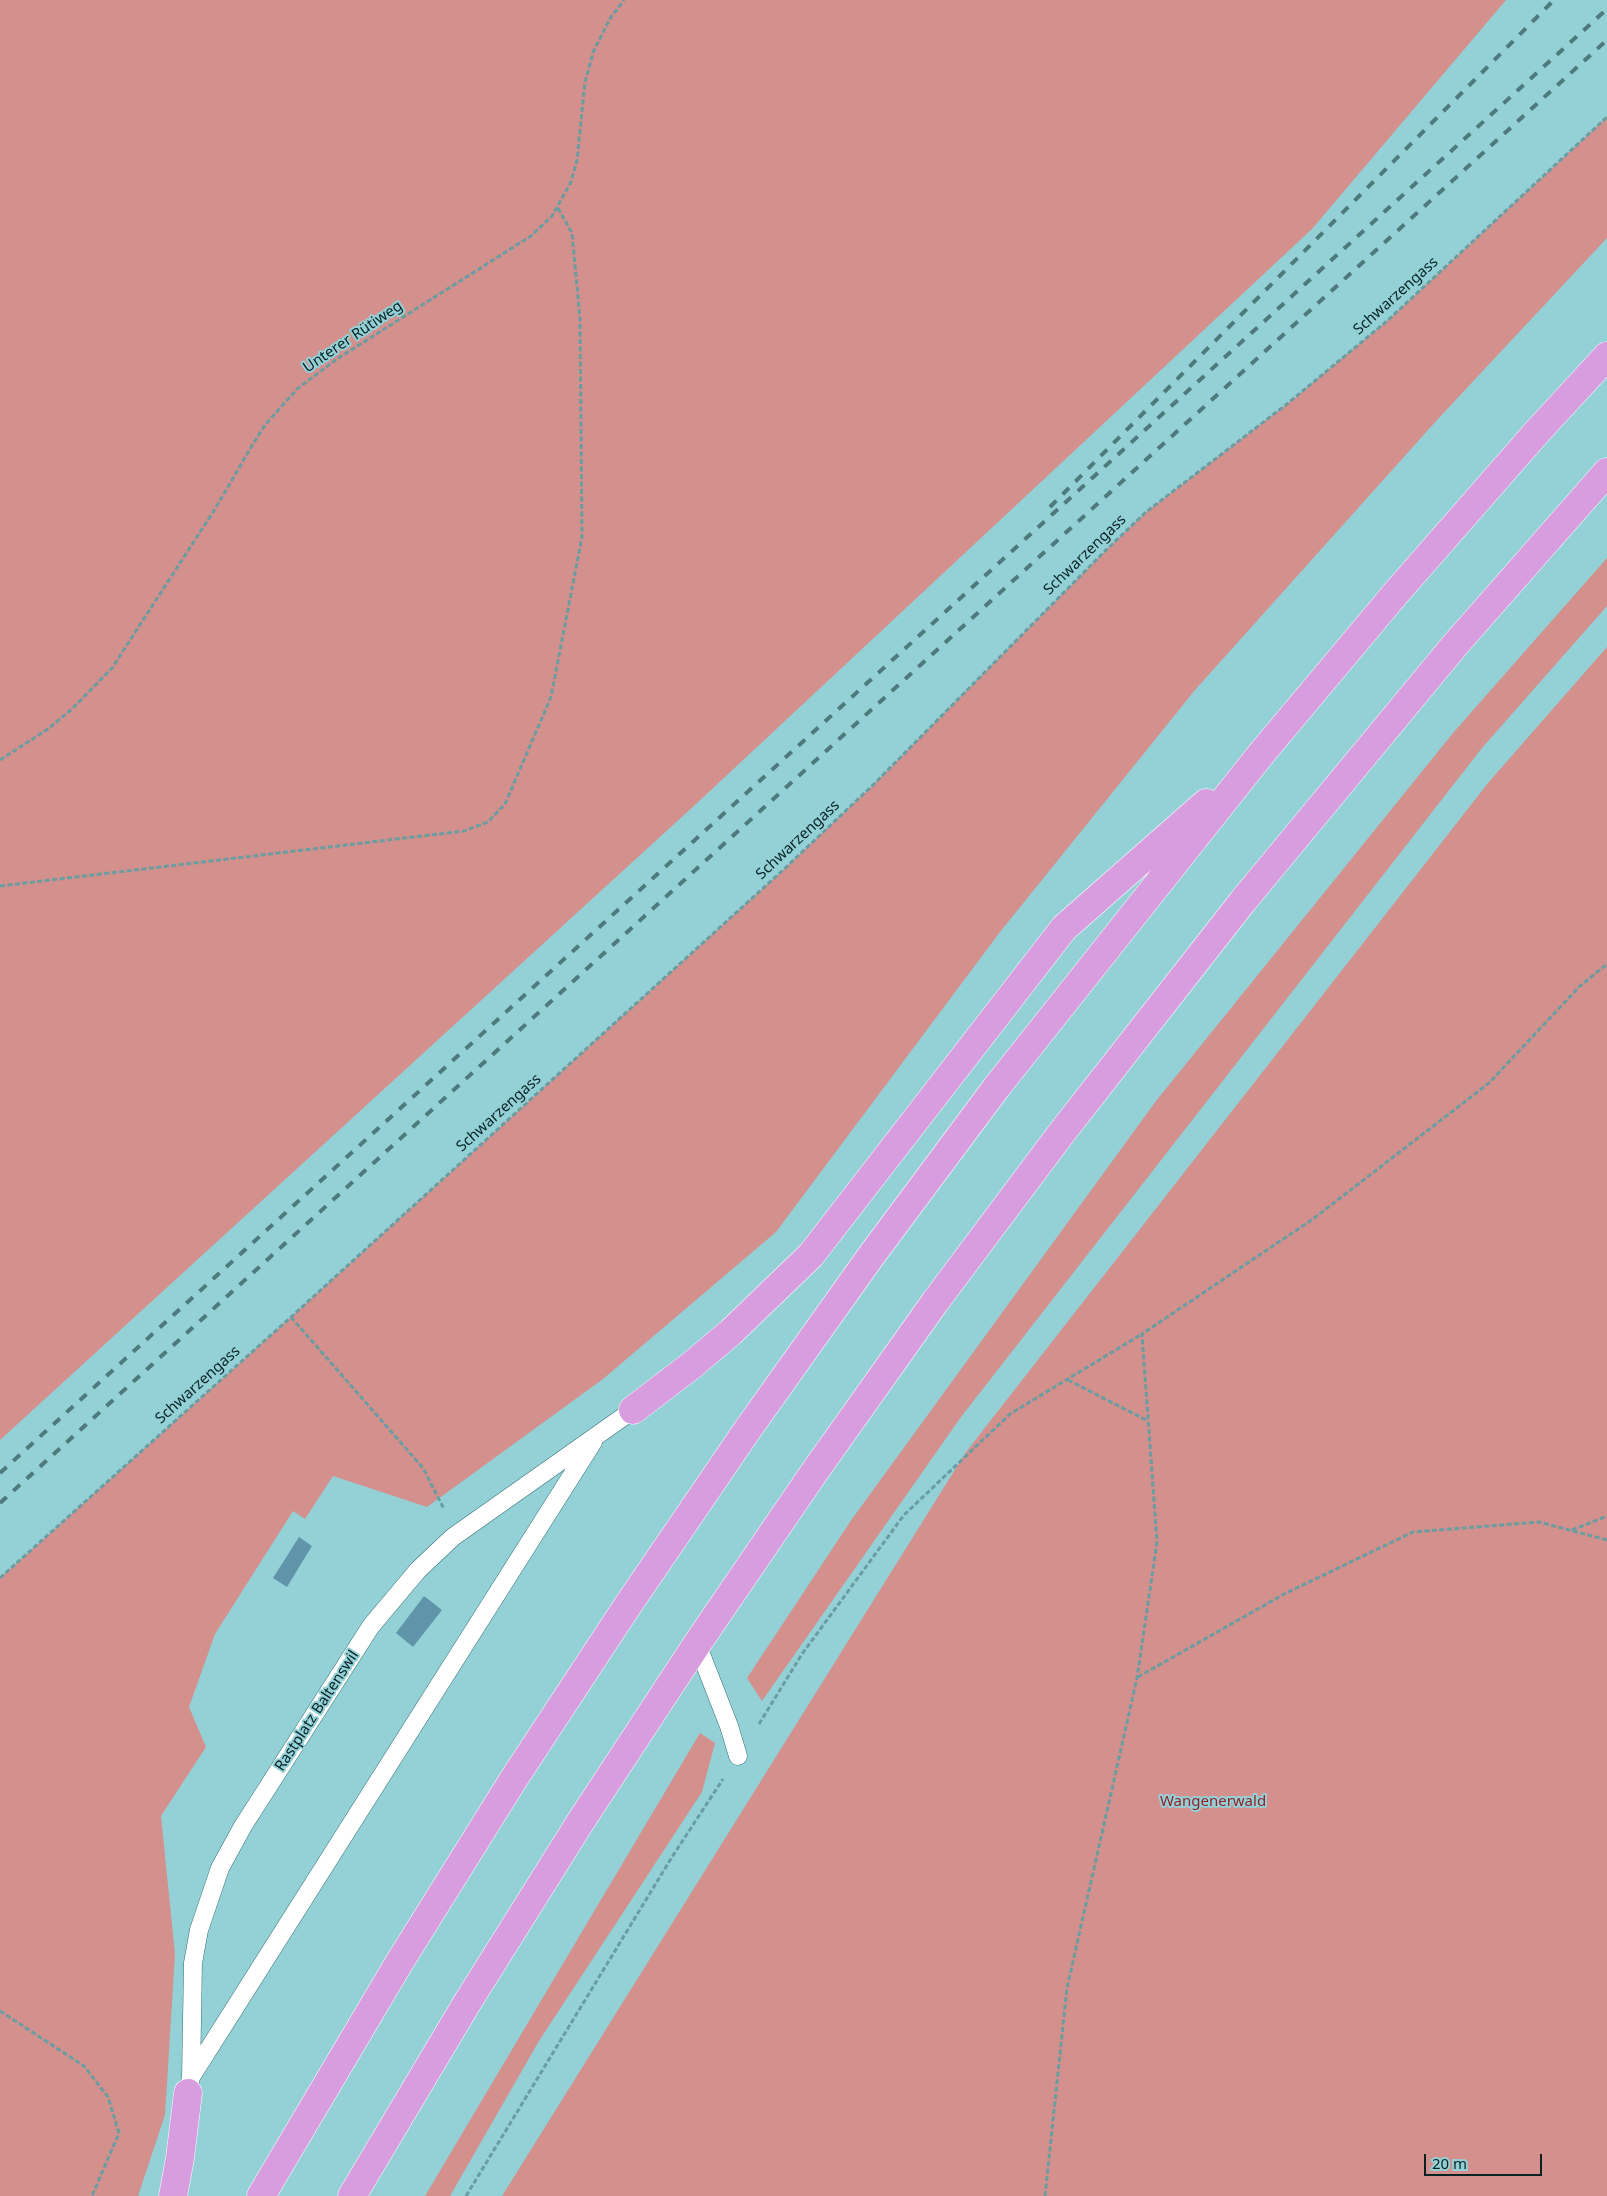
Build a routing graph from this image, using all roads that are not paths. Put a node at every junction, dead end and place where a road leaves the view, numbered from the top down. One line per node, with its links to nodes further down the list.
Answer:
1 (1607, 356): 3 (highway)
2 (1607, 472): 6 (highway)
3 (1261, 754): 4 (highway); 10 (highway)
4 (633, 1410): 5 (lane, Rastplatz Baltenswil)
5 (597, 1436): 8 (lane, Rastplatz Baltenswil); 8 (lane, Rastplatz Baltenswil)
6 (697, 1644): 7 (lane); 11 (highway)
7 (738, 1756)
8 (190, 2085): 9 (highway)
9 (173, 2196)
10 (261, 2196)
11 (352, 2196)

